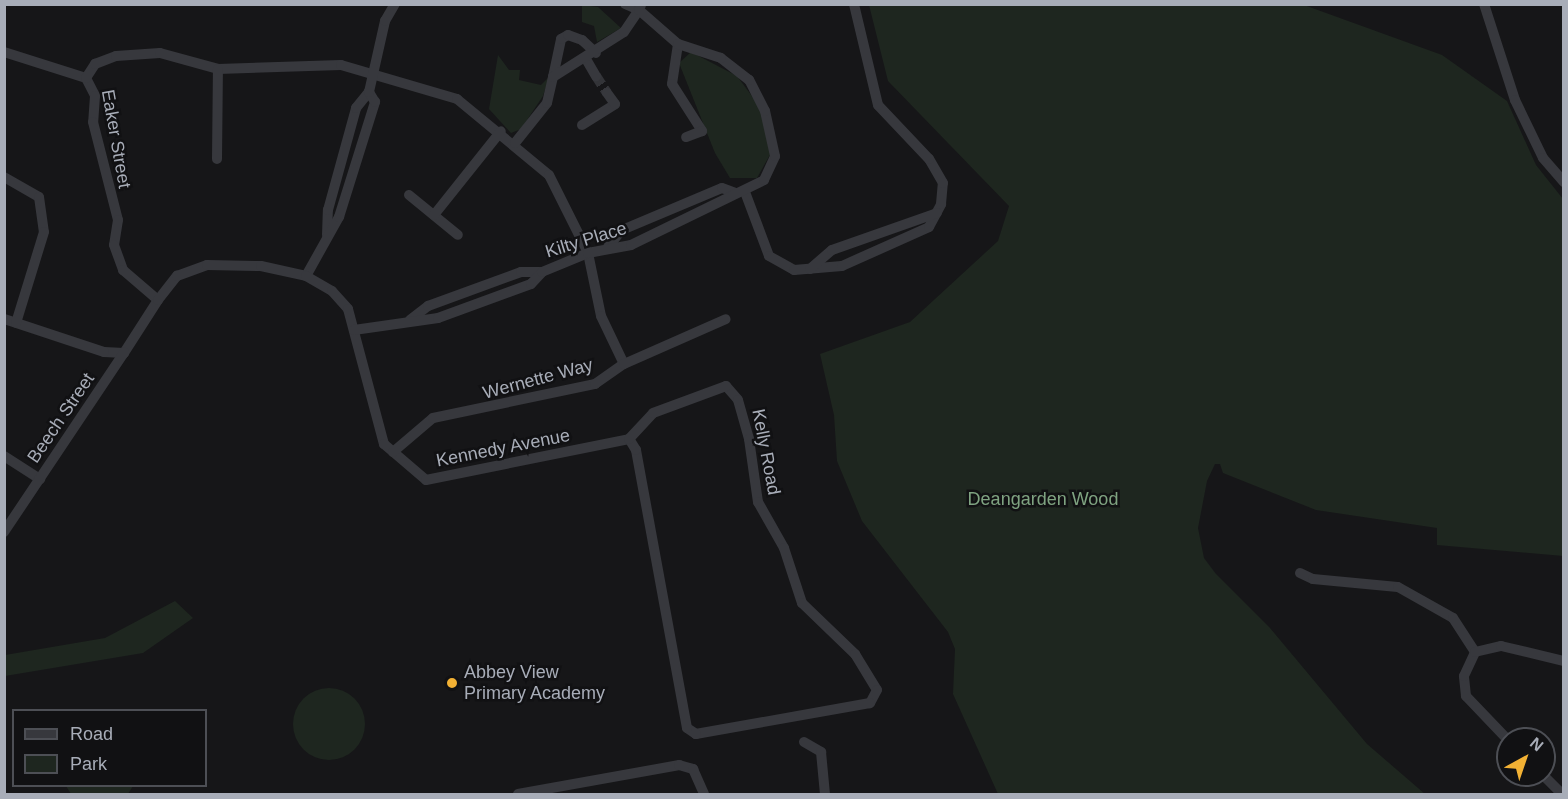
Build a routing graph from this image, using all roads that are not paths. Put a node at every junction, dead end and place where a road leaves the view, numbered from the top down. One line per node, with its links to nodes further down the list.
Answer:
1 (395, 4): 11 (street)
2 (625, 4): 5 (street)
3 (854, 4): 26 (street)
4 (1484, 4): 23 (street)
5 (640, 7): 6 (street); 8 (street)
6 (678, 44): 19 (street); 24 (street, Kilty Place)
7 (4, 51): 14 (street, Eaker Street)
8 (596, 52): 9 (street); 13 (street)
9 (586, 59): 12 (street); 13 (street)
10 (218, 69): 11 (street); 14 (street); 21 (street)
11 (374, 73): 15 (street); 18 (street)
12 (596, 76)
13 (553, 77): 20 (street)
14 (86, 78): 34 (street, Eaker Street)
15 (369, 92): 29 (street); 29 (street)
16 (607, 93): 17 (street)
17 (582, 125)
18 (501, 131): 20 (street); 27 (street)
19 (686, 137)
20 (515, 143): 31 (street)
21 (217, 159)
22 (4, 177): 37 (street)
23 (1563, 183)
24 (740, 193): 30 (street, Kilty Place); 30 (street); 32 (street)
25 (409, 195): 27 (street)
26 (937, 213): 32 (street); 32 (street)
27 (434, 215): 28 (street)
28 (458, 235)
29 (327, 239): 33 (street)
30 (608, 247): 31 (street, Kilty Place)
31 (588, 253): 38 (street, Kilty Place); 40 (street)
32 (810, 268)
33 (306, 276): 34 (street, Kennedy Avenue); 38 (street, Kennedy Avenue)
34 (158, 300): 39 (street, Kennedy Avenue)
35 (4, 319): 37 (street)
36 (726, 319): 40 (street, Wernette Way)
37 (16, 323): 39 (street)
38 (354, 330): 42 (street, Kennedy Avenue)
39 (124, 353): 44 (street, Beech Street)
40 (624, 364): 42 (street, Wernette Way)
41 (629, 439): 41 (street, Kelly Road); 42 (street, Kennedy Avenue)
42 (393, 452)
43 (4, 456): 44 (street)
44 (40, 479): 45 (street, Beech Street)
45 (4, 532)
46 (1300, 573): 47 (street)
47 (1475, 652): 48 (street); 49 (street)
48 (1563, 661)
49 (1496, 727)
50 (804, 742): 54 (street)
51 (568, 790): 52 (street); 53 (street)
52 (518, 795)
53 (704, 795)
54 (825, 795)

